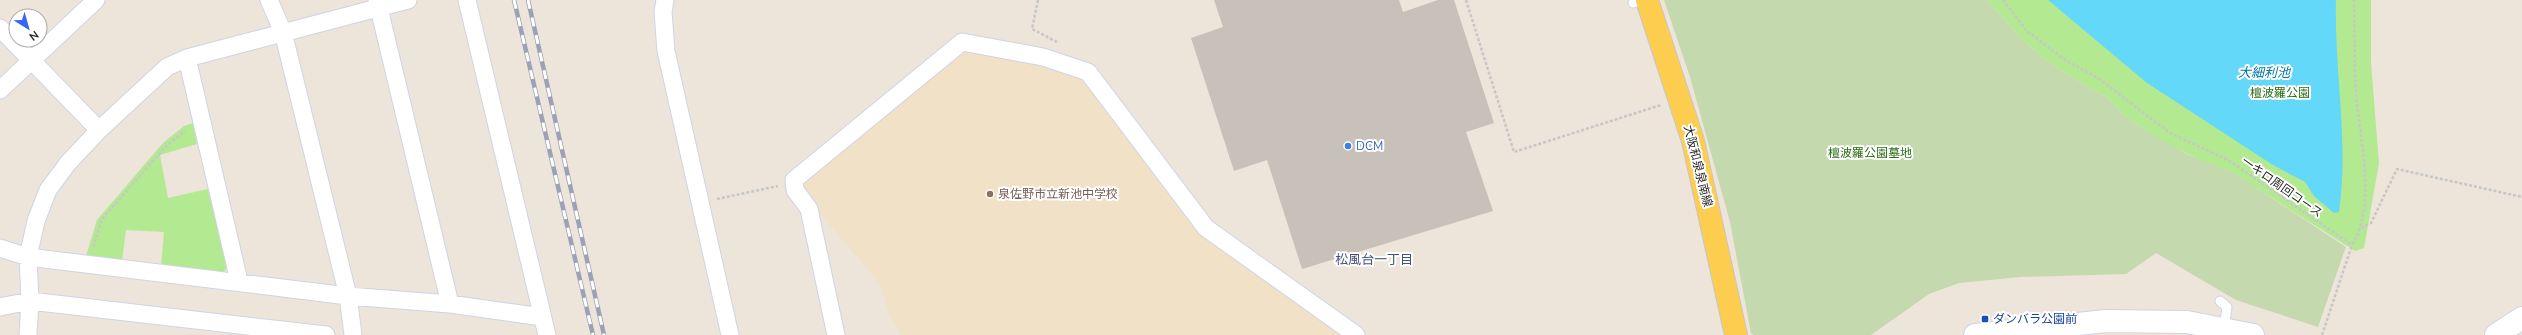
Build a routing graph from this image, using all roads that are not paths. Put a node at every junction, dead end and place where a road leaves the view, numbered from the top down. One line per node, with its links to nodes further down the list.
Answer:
1 (96, 0): 12 (street)
2 (270, 0): 10 (street)
3 (408, 0): 8 (street)
4 (467, 0): 23 (street)
5 (665, 0): 30 (street)
6 (1643, 0): 7 (lane)
7 (1640, 2): 33 (main road, 大阪和泉泉南線)
8 (378, 4): 10 (street); 21 (street)
9 (0, 28): 12 (street)
10 (283, 32): 11 (street); 18 (street)
11 (187, 58): 14 (street); 17 (street)
12 (31, 61): 13 (street); 14 (street)
13 (0, 90)
14 (99, 130): 16 (street)
15 (0, 248): 16 (street)
16 (28, 257): 17 (street); 19 (street)
17 (238, 281): 18 (street)
18 (348, 296): 21 (street); 28 (street)
19 (30, 301): 22 (street); 26 (street); 27 (street)
20 (2220, 301): 25 (lane)
21 (450, 304): 23 (street)
22 (0, 308)
23 (542, 317): 29 (street)
24 (2522, 318): 36 (street)
25 (2224, 330): 34 (street); 35 (street)
26 (28, 335)
27 (326, 335)
28 (353, 335)
29 (547, 335)
30 (730, 335)
31 (836, 335): 32 (street)
32 (1356, 335)
33 (1736, 335)
34 (1975, 335)
35 (2253, 335)
36 (2496, 335)

